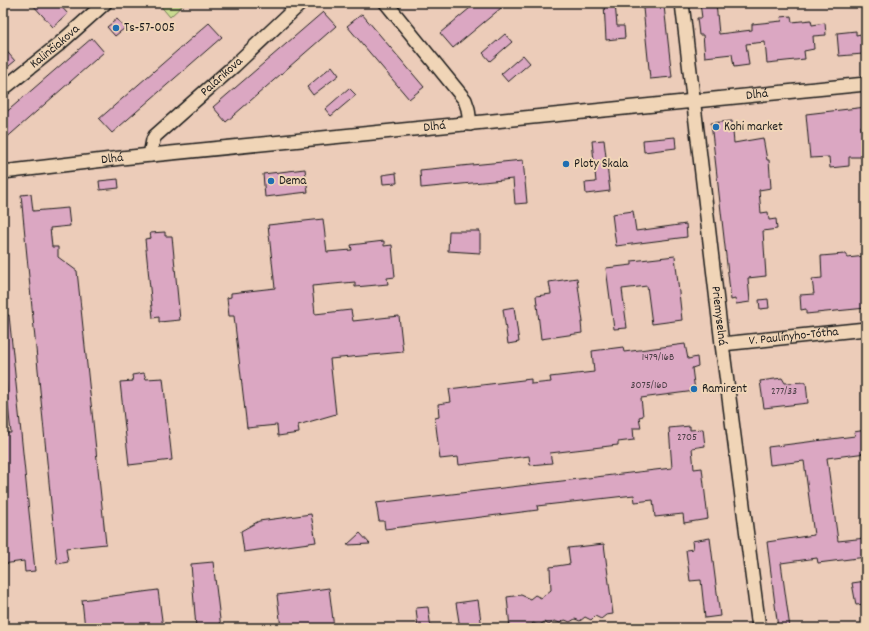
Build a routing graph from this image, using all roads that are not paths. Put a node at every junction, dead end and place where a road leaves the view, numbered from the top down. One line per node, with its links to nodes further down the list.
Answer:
1 (105, 3): 6 (street, Kalinčiakova)
2 (301, 3): 9 (street, Palárikova)
3 (386, 3): 8 (street)
4 (682, 3): 7 (street, Priemyselná)
5 (866, 84): 7 (street, Dlhá)
6 (3, 89)
7 (694, 102): 8 (street, Dlhá); 12 (street, Priemyselná)
8 (470, 124): 9 (street, Dlhá)
9 (150, 155): 10 (street, Dlhá)
10 (3, 172)
11 (866, 329): 12 (street, V. Paulínyho-Tótha)
12 (722, 344): 13 (street, Priemyselná)
13 (759, 628)

